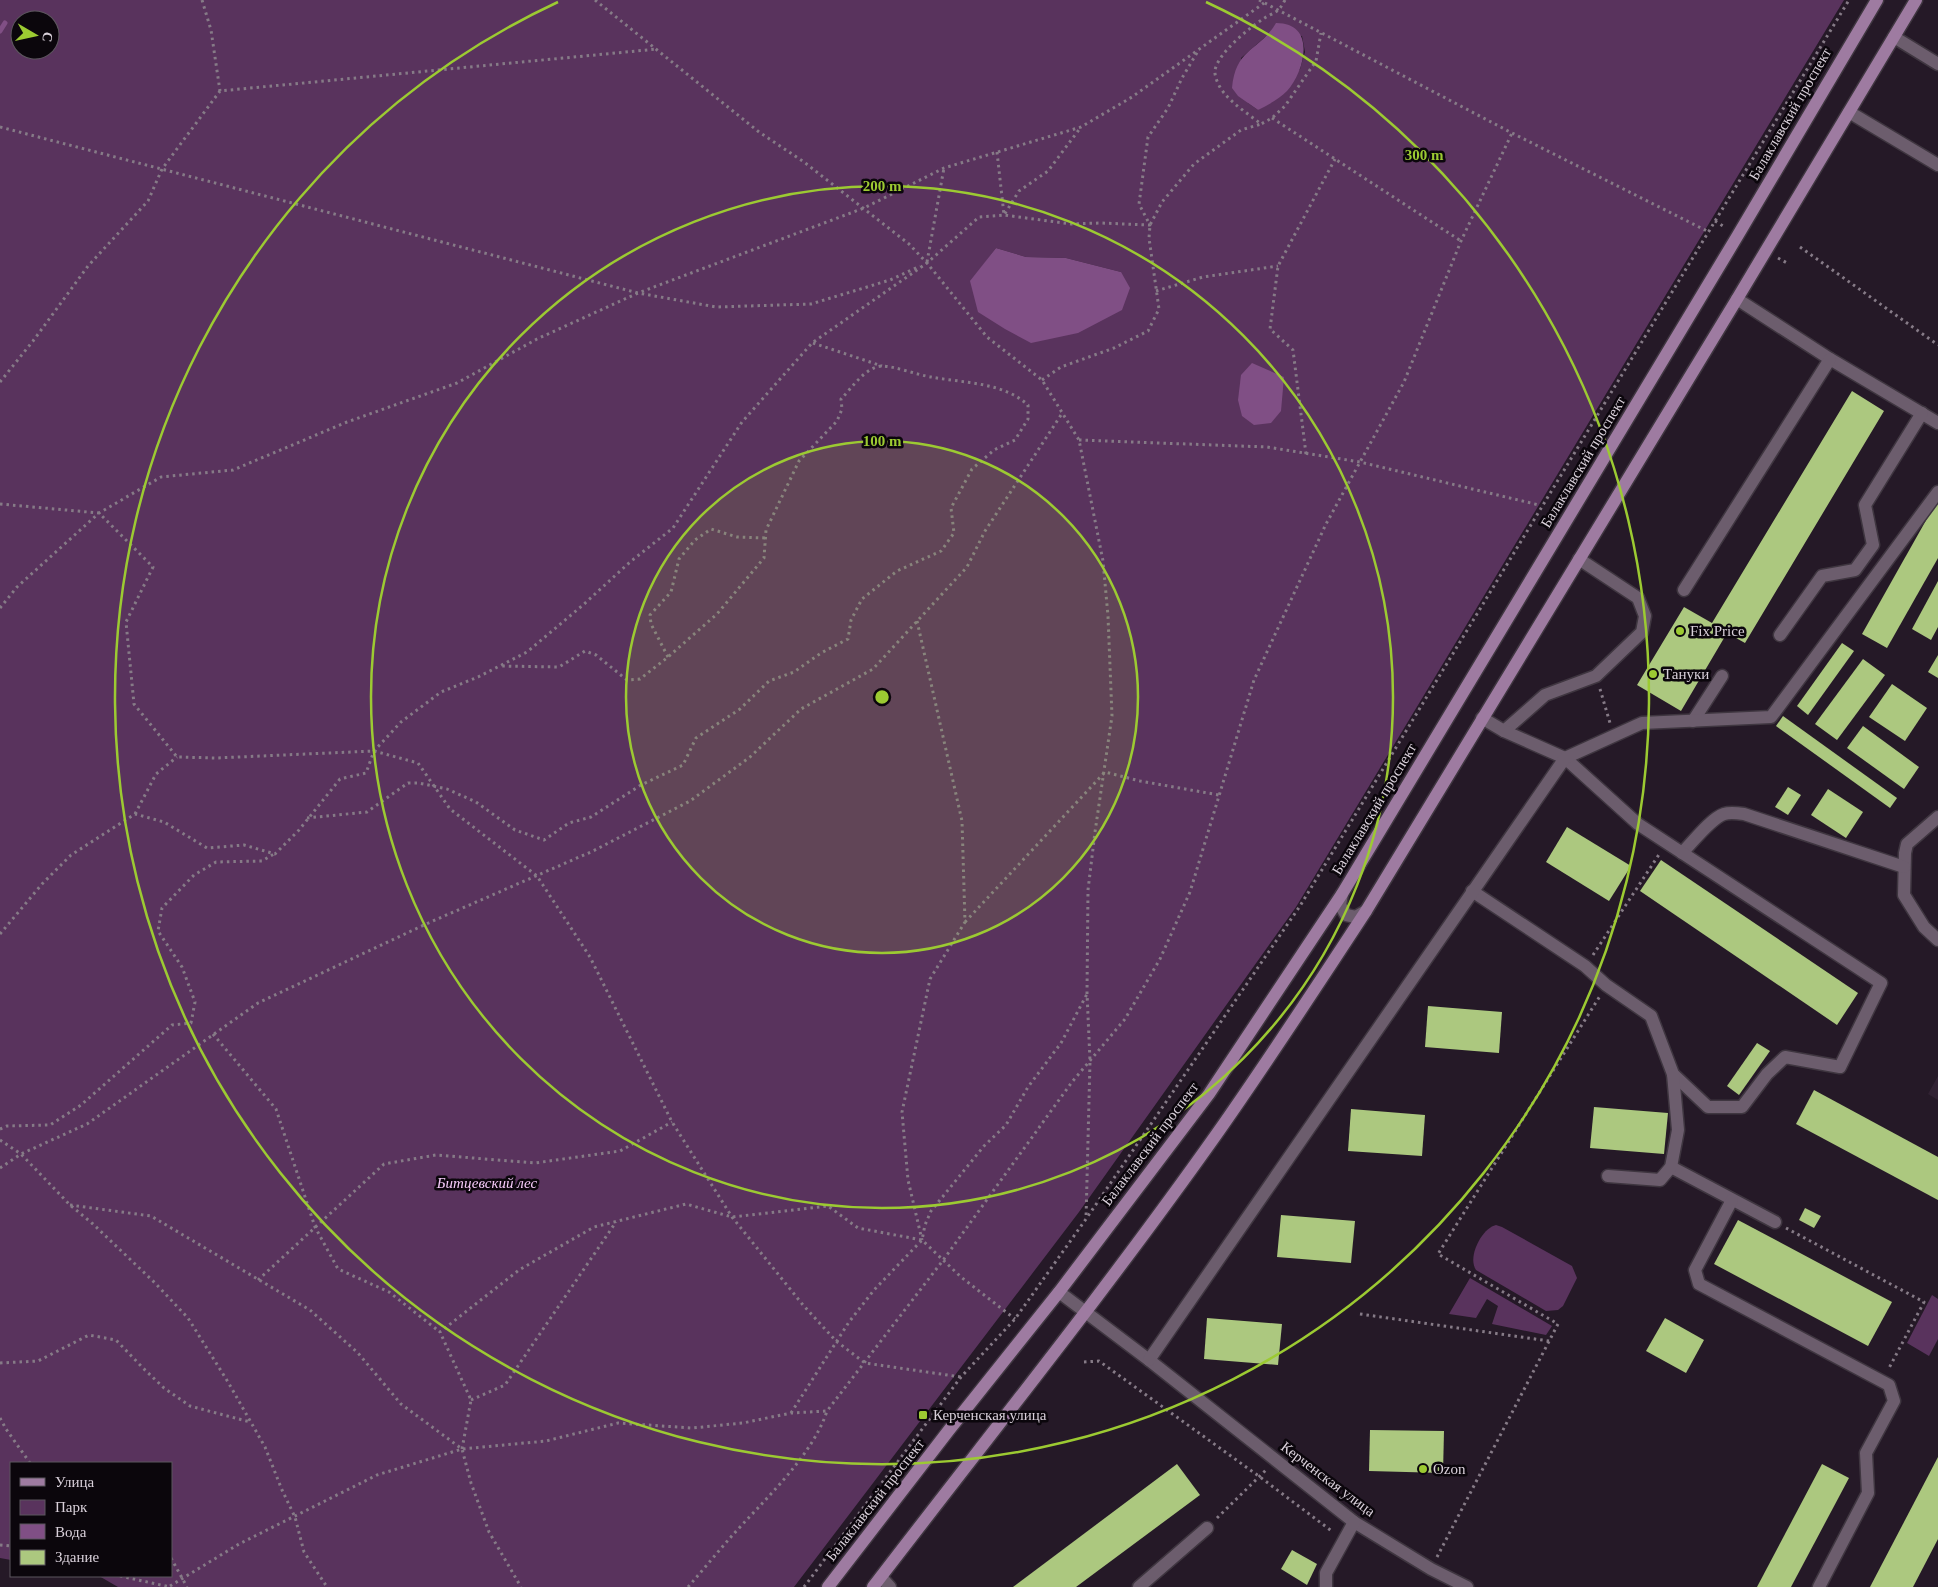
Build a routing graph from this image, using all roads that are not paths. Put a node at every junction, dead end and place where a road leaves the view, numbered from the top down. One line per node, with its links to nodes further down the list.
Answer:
1 (1876, 0): 24 (main road, Балаклавский проспект)
2 (1916, 0): 3 (main road)
3 (1894, 37): 4 (street); 5 (main road)
4 (1938, 64)
5 (1849, 112): 6 (street); 7 (main road)
6 (1938, 165)
7 (1738, 299): 8 (street); 12 (main road)
8 (1830, 358): 9 (street); 13 (street)
9 (1922, 413): 10 (street); 14 (street)
10 (1938, 423)
11 (1938, 492): 17 (street)
12 (1579, 559): 16 (main road); 18 (street)
13 (1684, 590)
14 (1780, 635)
15 (1722, 676): 17 (street)
16 (1482, 718): 18 (street); 25 (main road)
17 (1692, 721): 19 (street)
18 (1504, 731): 19 (street)
19 (1564, 758): 21 (street); 23 (street)
20 (1938, 817): 22 (street)
21 (1682, 854): 22 (street); 27 (street)
22 (1904, 866): 26 (street)
23 (1472, 892): 27 (street); 34 (street)
24 (1342, 894): 25 (street); 32 (main road, Балаклавский проспект)
25 (1366, 911): 33 (main road)
26 (1938, 940)
27 (1673, 1074): 28 (street)
28 (1671, 1167): 29 (street); 30 (street)
29 (1608, 1176)
30 (1732, 1200): 31 (street); 43 (street)
31 (1775, 1222)
32 (1059, 1292): 33 (street, Керченская улица); 38 (main road, Балаклавский проспект)
33 (1086, 1312): 34 (street, Керченская улица); 37 (main road)
34 (1149, 1360): 35 (street, Керченская улица)
35 (1354, 1522): 41 (street); 42 (street, Керченская улица)
36 (1207, 1528): 40 (street)
37 (877, 1582): 39 (street)
38 (828, 1587)
39 (890, 1587)
40 (1139, 1587)
41 (1326, 1587)
42 (1467, 1587)
43 (1819, 1587)

